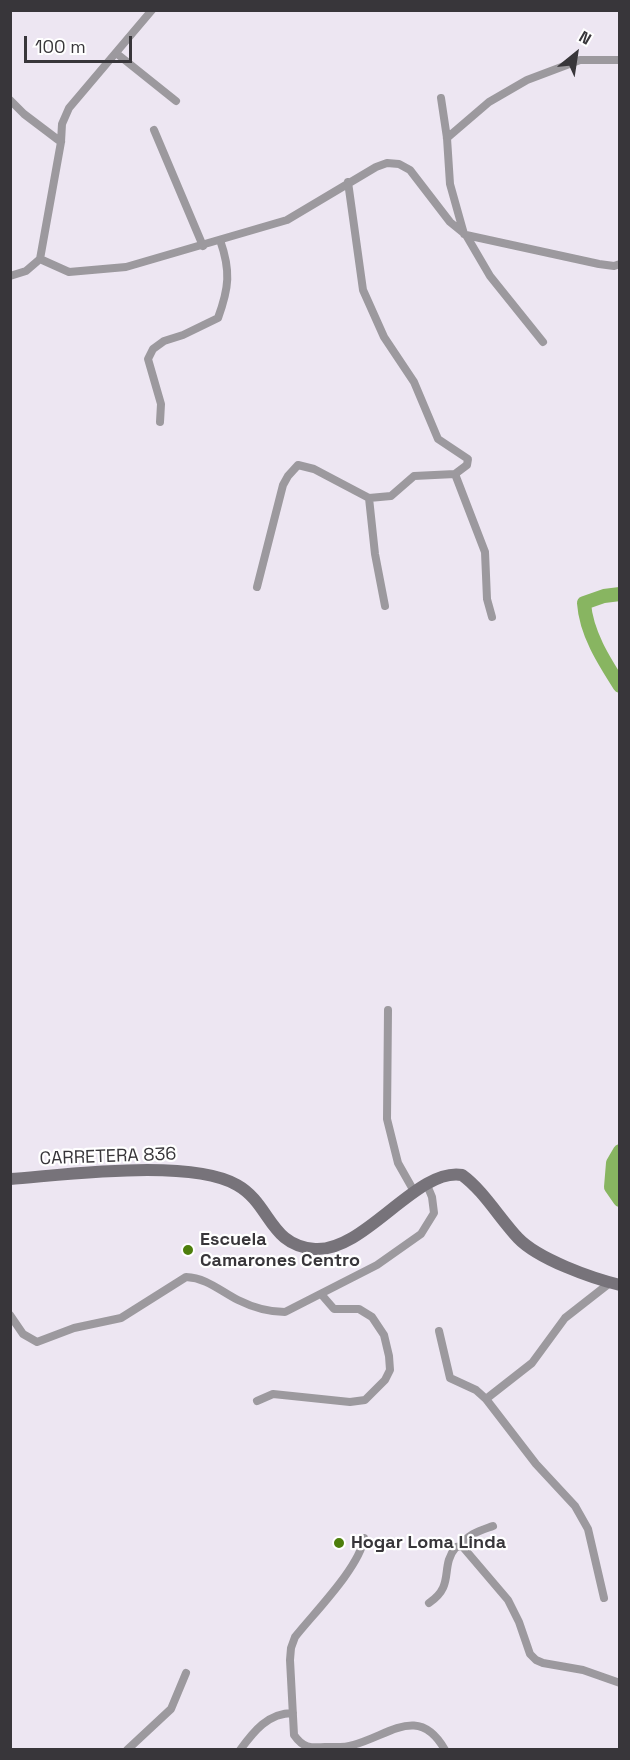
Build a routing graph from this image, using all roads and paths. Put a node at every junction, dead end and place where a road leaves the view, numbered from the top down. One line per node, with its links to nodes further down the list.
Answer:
1 (152, 10): 2 (street)
2 (116, 53): 6 (street); 9 (street)
3 (620, 60): 8 (street)
4 (441, 98): 8 (street)
5 (10, 100): 9 (street)
6 (176, 101)
7 (154, 130): 13 (street)
8 (447, 138): 11 (street)
9 (61, 142): 14 (street)
10 (348, 182): 11 (street); 12 (street); 19 (street)
11 (465, 234): 15 (street); 17 (street)
12 (220, 240): 13 (street); 18 (street)
13 (203, 246): 14 (street)
14 (40, 259): 16 (street)
15 (620, 264)
16 (10, 276)
17 (543, 342)
18 (160, 422)
19 (455, 474): 20 (street); 23 (street)
20 (369, 498): 21 (street); 22 (street)
21 (257, 587)
22 (385, 606)
23 (492, 617)
24 (388, 1010): 27 (street)
25 (10, 1179): 27 (street, CARRETERA 836)
26 (426, 1185): 27 (street, CARRETERA 836); 28 (street, CARRETERA 836); 29 (street)
27 (415, 1193)
28 (615, 1283): 32 (street)
29 (321, 1294): 30 (street); 33 (street)
30 (10, 1315)
31 (439, 1331): 32 (street)
32 (486, 1399): 37 (street)
33 (257, 1401)
34 (493, 1526): 36 (street)
35 (364, 1538): 41 (street)
36 (462, 1546): 38 (street); 40 (street)
37 (604, 1598)
38 (429, 1603)
39 (186, 1673): 42 (street)
40 (620, 1683)
41 (293, 1713): 43 (street); 44 (street)
42 (127, 1749)
43 (240, 1749)
44 (445, 1749)

